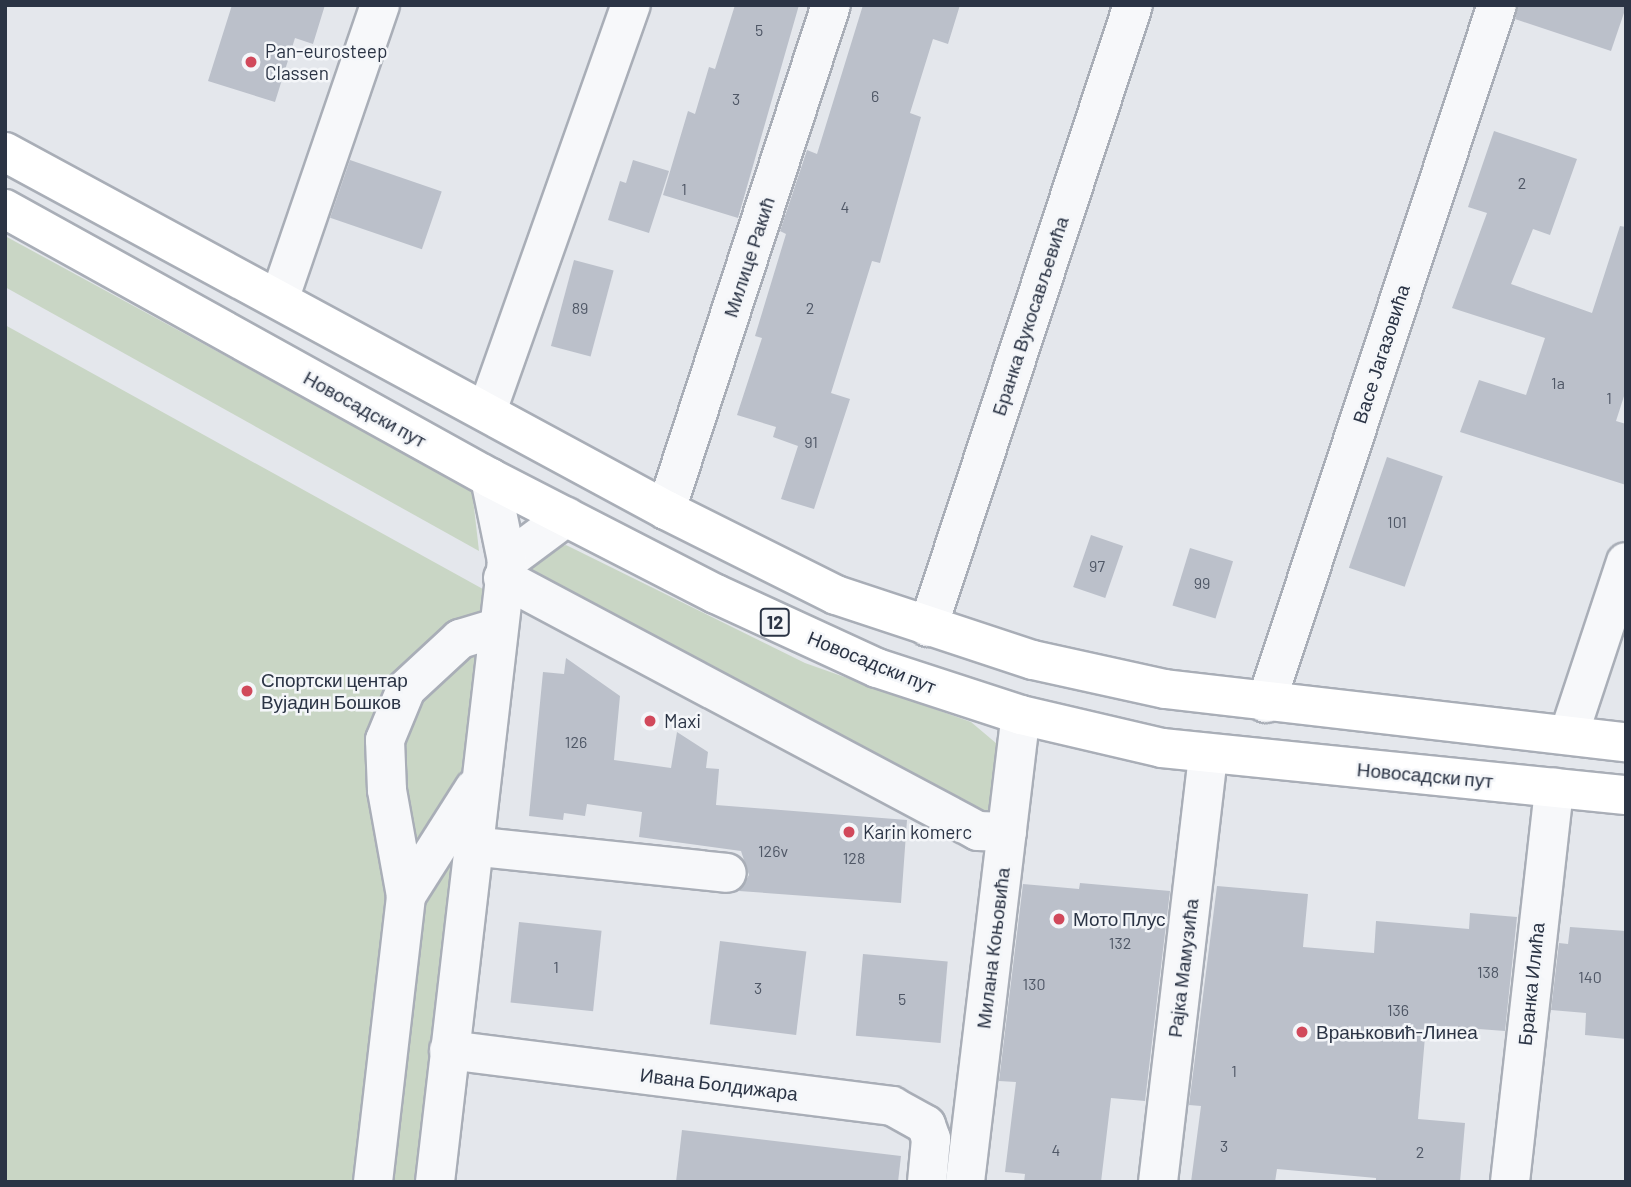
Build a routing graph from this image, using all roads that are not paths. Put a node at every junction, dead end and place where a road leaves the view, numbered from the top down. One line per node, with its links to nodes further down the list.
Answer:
1 (380, 5): 8 (street)
2 (631, 5): 9 (street)
3 (831, 5): 11 (street, Милице Ракић)
4 (1133, 5): 15 (street, Бранка Вукосављевића)
5 (1497, 5): 17 (street, Васе Јагазовића)
6 (5, 152): 8 (main road)
7 (5, 209): 10 (main road, Новосадски пут / 12)
8 (280, 297): 9 (main road)
9 (487, 411): 11 (main road)
10 (489, 478): 12 (main road, Новосадски пут / 12); 14 (street)
11 (666, 510): 15 (main road)
12 (566, 517): 14 (street); 18 (main road, Новосадски пут / 12)
13 (1626, 562): 19 (street)
14 (505, 569): 16 (street); 25 (street)
15 (928, 627): 17 (main road)
16 (497, 628): 22 (street); 28 (street)
17 (1266, 703): 19 (main road)
18 (1021, 715): 21 (main road, Новосадски пут / 12); 25 (street, Милана Коњовића)
19 (1569, 734): 20 (main road)
20 (1626, 741)
21 (1208, 754): 23 (main road, Новосадски пут / 12); 34 (street, Рајка Мамузића)
22 (478, 783): 26 (street); 28 (street)
23 (1554, 787): 24 (main road, Новосадски пут / 12); 35 (street, Бранка Илића)
24 (1626, 795)
25 (1007, 832): 33 (street, Милана Коњовића)
26 (471, 846): 27 (street); 29 (street)
27 (727, 873)
28 (406, 896): 30 (street)
29 (449, 1050): 31 (street); 32 (street, Ивана Болдижара)
30 (373, 1182)
31 (435, 1182)
32 (927, 1182)
33 (965, 1182)
34 (1158, 1182)
35 (1510, 1182)

